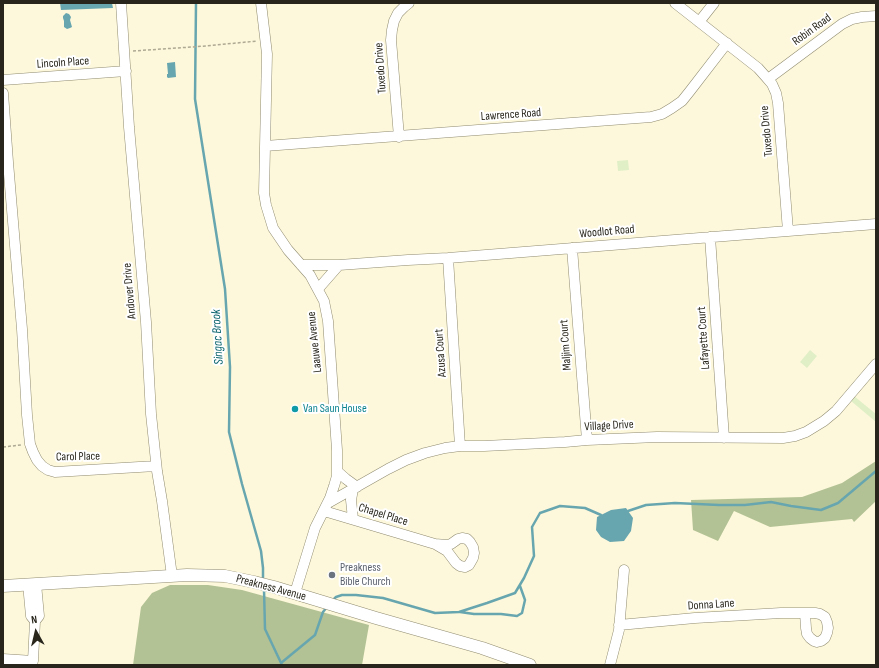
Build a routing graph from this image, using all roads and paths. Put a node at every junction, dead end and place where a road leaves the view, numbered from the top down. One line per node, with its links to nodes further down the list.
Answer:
1 (121, 3): 11 (street, Andover Drive)
2 (261, 3): 16 (street, Laauwe Avenue)
3 (409, 3): 15 (street, Tuxedo Drive)
4 (675, 3): 7 (street, Tuxedo Drive)
5 (714, 3): 7 (street)
6 (876, 16): 12 (street, Robin Road)
7 (699, 22): 9 (street, Tuxedo Drive)
8 (260, 41): 10 (path)
9 (727, 43): 12 (street, Tuxedo Drive); 15 (street, Lawrence Road)
10 (129, 51)
11 (126, 71): 13 (street, Lincoln Place); 31 (street, Andover Drive)
12 (768, 79): 18 (street, Tuxedo Drive)
13 (3, 80)
14 (3, 93): 28 (street, Carol Place)
15 (400, 137): 16 (street, Lawrence Road)
16 (265, 146): 22 (street, Laauwe Avenue)
17 (876, 224): 18 (street, Woodlot Road)
18 (788, 232): 19 (street, Woodlot Road)
19 (710, 237): 20 (street, Woodlot Road); 26 (street, Lafayette Court)
20 (572, 248): 21 (street, Woodlot Road); 27 (street, Maljim Court)
21 (448, 258): 23 (street, Woodlot Road); 29 (street, Azusa Court)
22 (301, 265): 23 (street, Woodlot Road); 24 (street, Laauwe Avenue)
23 (339, 265): 24 (street)
24 (318, 289): 32 (street, Laauwe Avenue)
25 (876, 364): 26 (street, Village Drive)
26 (724, 438): 27 (street, Village Drive)
27 (587, 440): 29 (street, Village Drive)
28 (30, 444): 30 (path); 31 (street, Carol Place)
29 (460, 446): 33 (street, Village Drive)
30 (3, 447)
31 (156, 466): 38 (street, Andover Drive)
32 (337, 471): 33 (street); 34 (street, Laauwe Avenue)
33 (355, 488): 34 (street, Village Drive); 35 (street)
34 (326, 507): 35 (street, Chapel Place); 41 (street, Laauwe Avenue)
35 (354, 519): 36 (street, Chapel Place)
36 (435, 544)
37 (624, 570): 43 (street)
38 (172, 576): 39 (main road, Preakness Avenue); 41 (main road, Preakness Avenue)
39 (32, 584): 40 (main road, Preakness Avenue); 44 (street)
40 (3, 586)
41 (295, 593): 45 (main road, Preakness Avenue)
42 (805, 613): 43 (street, Donna Lane)
43 (619, 625): 46 (street)
44 (3, 659)
45 (530, 665)
46 (610, 665)

